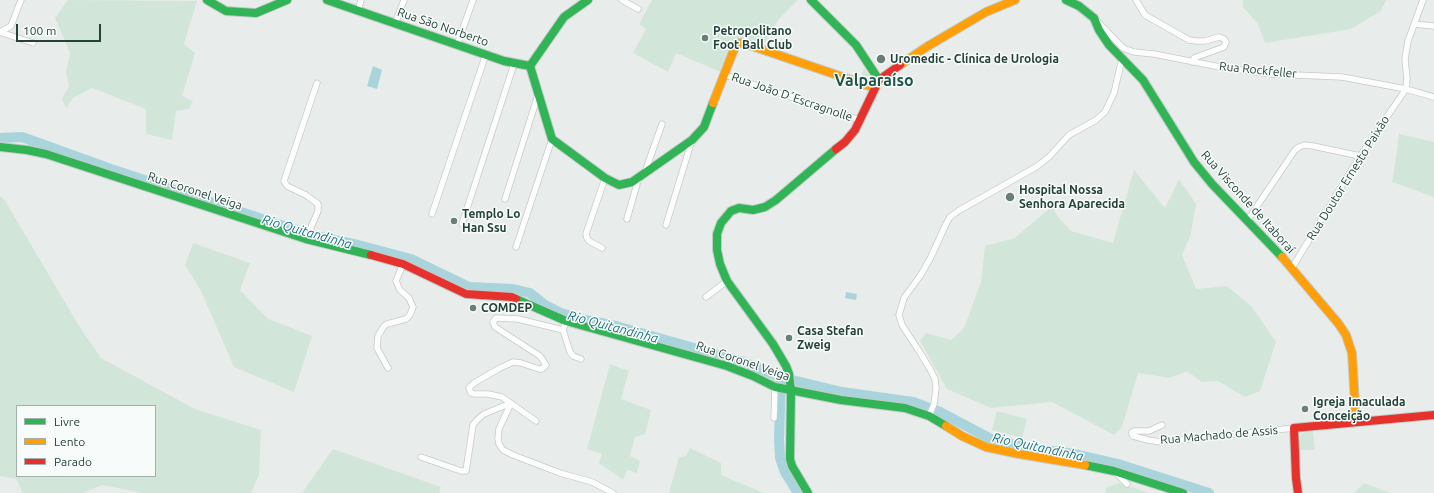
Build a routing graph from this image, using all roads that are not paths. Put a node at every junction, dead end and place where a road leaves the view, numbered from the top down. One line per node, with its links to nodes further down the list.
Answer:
1 (21, 0): 21 (street)
2 (207, 0): 3 (street)
3 (287, 0)
4 (327, 0): 16 (street, Rua São Norberto)
5 (361, 0): 16 (street)
6 (404, 0): 18 (street)
7 (473, 0): 23 (street)
8 (588, 0): 28 (street)
9 (622, 0): 15 (street)
10 (812, 0): 30 (street)
11 (1015, 0): 30 (street)
12 (1066, 0): 17 (street, Rua Visconde de Itaboraí)
13 (1136, 0): 26 (street)
14 (1423, 0): 19 (street)
15 (638, 9)
16 (358, 11): 18 (street, Rua São Norberto)
17 (1094, 18): 25 (street, Rua Visconde de Itaboraí); 26 (street, Rua Rockfeller)
18 (395, 24): 23 (street, Rua São Norberto)
19 (1414, 24): 20 (street); 33 (street)
20 (1434, 26)
21 (0, 32): 22 (street)
22 (32, 42)
23 (458, 45): 24 (street, Rua São Norberto)
24 (486, 54): 27 (street, Rua São Norberto); 45 (street)
25 (1122, 59): 47 (street, Rua Visconde de Itaboraí); 64 (street)
26 (1192, 62): 33 (street, Rua Rockfeller)
27 (514, 64): 28 (street, Rua São Norberto); 48 (street)
28 (530, 66): 34 (street)
29 (725, 74): 32 (street); 36 (street, Rua João D´Escragnolle); 39 (street)
30 (879, 80): 32 (street)
31 (317, 82): 50 (street)
32 (875, 88): 36 (street)
33 (1406, 89): 35 (street, Rua Rockfeller); 41 (street, Rua Doutor Ernesto Paixão)
34 (539, 93): 38 (street); 44 (street)
35 (1434, 97)
36 (860, 120): 55 (street)
37 (662, 124): 42 (street)
38 (552, 139): 43 (street); 51 (street)
39 (692, 140): 42 (street); 49 (street)
40 (0, 147): 50 (street, Rua Coronel Veiga)
41 (1360, 156): 47 (street); 54 (street, Rua Doutor Ernesto Paixão)
42 (642, 174): 43 (street); 46 (street)
43 (605, 178): 52 (street)
44 (505, 199)
45 (432, 214)
46 (627, 218)
47 (1247, 221): 54 (street, Rua Visconde de Itaboraí)
48 (462, 224)
49 (666, 225)
50 (306, 240): 53 (street, Rua Coronel Veiga)
51 (516, 247)
52 (602, 248)
53 (403, 264): 57 (street, Rua Coronel Veiga); 60 (street)
54 (1292, 268): 68 (street, Rua Visconde de Itaboraí)
55 (727, 281): 56 (street); 62 (street)
56 (706, 298)
57 (566, 321): 58 (street); 61 (street, Rua Coronel Veiga)
58 (563, 330): 59 (street); 63 (street)
59 (581, 359)
60 (388, 368)
61 (775, 387): 62 (street, Rua Coronel Veiga); 66 (street)
62 (791, 391): 64 (street, Rua Coronel Veiga); 75 (street)
63 (511, 403): 67 (street); 71 (street); 74 (street)
64 (929, 416): 72 (street, Rua Coronel Veiga)
65 (1434, 416): 68 (street)
66 (774, 418)
67 (536, 421)
68 (1356, 421): 70 (street)
69 (1162, 425): 70 (street, Rua Machado de Assis)
70 (1294, 428): 77 (street)
71 (421, 457)
72 (1114, 471): 73 (street); 76 (street, Rua Coronel Veiga)
73 (1127, 484)
74 (613, 493)
75 (808, 493)
76 (1183, 493)
77 (1298, 493)

